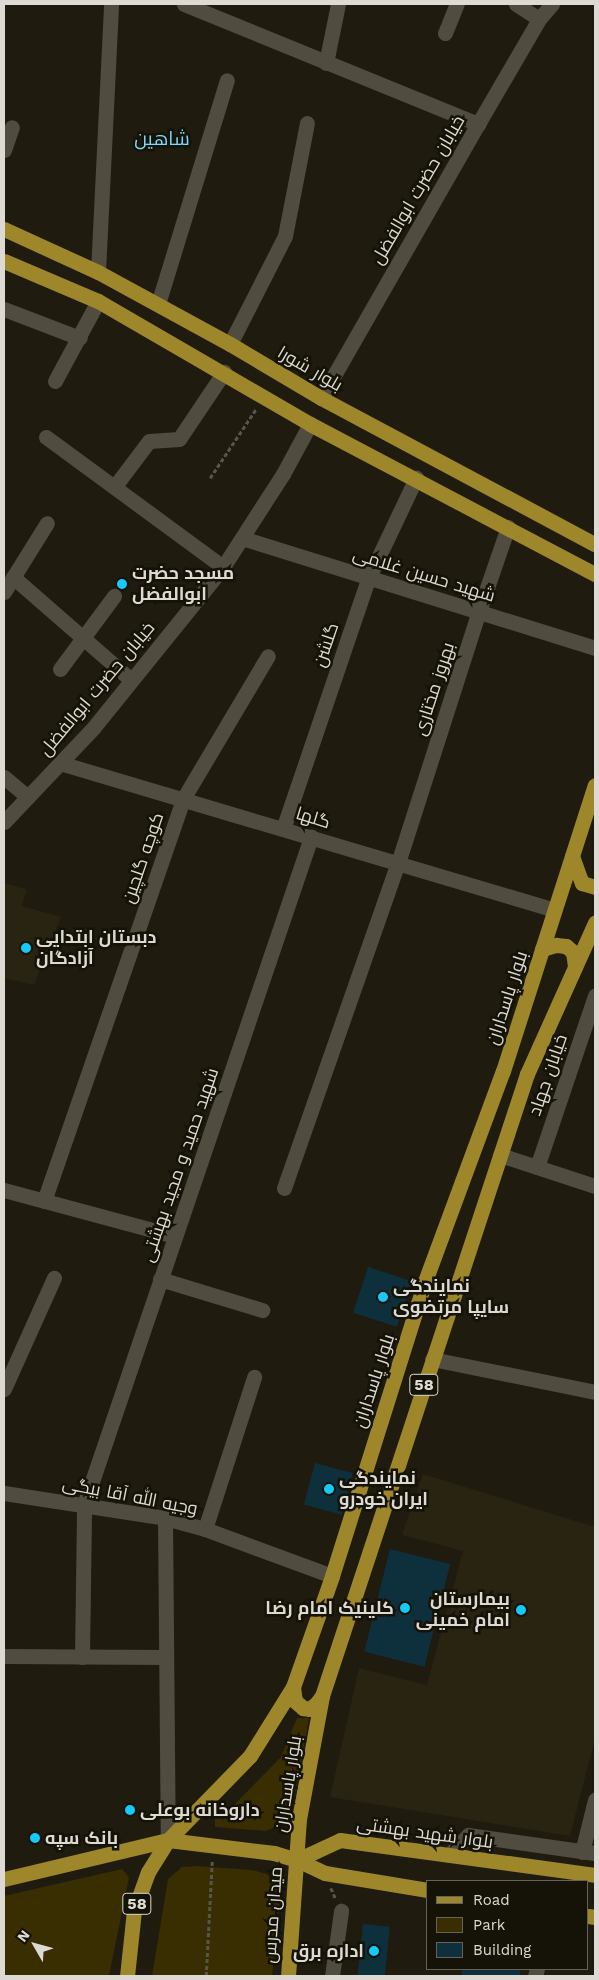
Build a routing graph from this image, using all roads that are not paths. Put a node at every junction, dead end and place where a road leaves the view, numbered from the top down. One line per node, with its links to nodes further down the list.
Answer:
1 (111, 4): 17 (street)
2 (184, 4): 9 (street)
3 (338, 4): 9 (street)
4 (457, 4): 8 (street)
5 (516, 4): 7 (street)
6 (552, 4): 7 (street, خیابان حضرت ابوالفضل)
7 (539, 19): 12 (street, خیابان حضرت ابوالفضل)
8 (445, 33)
9 (326, 63): 12 (street)
10 (227, 80): 19 (street)
11 (307, 123): 22 (street)
12 (478, 124): 25 (street, خیابان حضرت ابوالفضل)
13 (12, 127): 14 (street)
14 (4, 150)
15 (4, 229): 17 (main road, بلوار شورا)
16 (4, 261): 18 (main road)
17 (98, 272): 19 (main road, بلوار شورا)
18 (98, 301): 21 (street); 23 (main road)
19 (158, 304): 22 (main road, بلوار شورا)
20 (4, 309): 21 (street)
21 (80, 338): 24 (street)
22 (230, 344): 25 (main road, بلوار شورا)
23 (224, 372): 26 (main road); 29 (street)
24 (56, 381)
25 (321, 398): 33 (main road, بلوار شورا)
26 (310, 424): 28 (main road); 32 (street, خیابان حضرت ابوالفضل)
27 (46, 437): 29 (street)
28 (416, 478): 31 (main road); 37 (street, گلشن)
29 (115, 486): 34 (street)
30 (47, 523): 36 (street)
31 (508, 527): 35 (main road); 40 (street, بهروز مختاری)
32 (242, 538): 34 (street, خیابان حضرت ابوالفضل); 37 (street, شهید حسین غلامی)
33 (595, 544)
34 (223, 567): 45 (street, خیابان حضرت ابوالفضل)
35 (591, 567)
36 (13, 577): 38 (street); 41 (street)
37 (368, 577): 40 (street, شهید حسین غلامی); 52 (street, گلشن)
38 (4, 592)
39 (114, 596): 41 (street)
40 (479, 612): 42 (street, شهید حسین غلامی); 55 (street, بهروز مختاری)
41 (83, 638): 44 (street); 45 (street)
42 (595, 648)
43 (268, 656): 50 (street, کوچه گلچین)
44 (60, 669)
45 (131, 680): 46 (street, خیابان حضرت ابوالفضل)
46 (60, 763): 49 (street, خیابان حضرت ابوالفضل); 50 (street, گلها)
47 (4, 777): 49 (street)
48 (595, 785): 54 (main road, بلوار پاسداران / 58)
49 (28, 797): 51 (street, خیابان حضرت ابوالفضل)
50 (183, 799): 52 (street, گلها); 67 (street, کوچه گلچین)
51 (4, 822)
52 (283, 829): 53 (street, گلها)
53 (311, 837): 55 (street, گلها); 68 (street, شهید حمید و مجید بهشتی)
54 (572, 856): 56 (main road); 57 (main road, بلوار پاسداران / 58)
55 (398, 863): 57 (street, گلها); 65 (street, بهروز مختاری)
56 (595, 887)
57 (555, 910): 59 (main road, بلوار پاسداران / 58)
58 (595, 923): 60 (main road, بلوار پاسداران / 58)
59 (542, 949): 60 (main road); 80 (main road, بلوار پاسداران / 58)
60 (576, 967): 62 (main road, بلوار پاسداران / 58)
61 (595, 996): 63 (street, خیابان جهاد)
62 (500, 1154): 63 (street); 72 (main road, بلوار پاسداران / 58)
63 (536, 1166): 64 (street)
64 (595, 1186)
65 (284, 1188)
66 (4, 1190): 67 (street)
67 (44, 1201): 68 (street)
68 (175, 1236): 70 (street, شهید حمید و مجید بهشتی)
69 (54, 1278): 74 (street)
70 (160, 1279): 71 (street); 77 (street, شهید حمید و مجید بهشتی)
71 (262, 1310)
72 (432, 1359): 75 (street); 85 (main road, بلوار پاسداران / 58)
73 (254, 1377): 79 (street)
74 (4, 1389)
75 (595, 1392)
76 (4, 1493): 77 (street, وجیه الله آقا بیگی)
77 (84, 1505): 78 (street, وجیه الله آقا بیگی); 82 (street, شهید حمید و مجید بهشتی)
78 (164, 1518): 79 (street, وجیه الله آقا بیگی); 83 (street)
79 (204, 1529): 80 (street, وجیه الله آقا بیگی)
80 (332, 1576): 84 (main road, بلوار پاسداران / 58)
81 (4, 1656): 82 (street)
82 (82, 1656): 83 (street)
83 (165, 1657): 87 (street)
84 (293, 1688): 85 (main road); 87 (main road, بلوار پاسداران / 58)
85 (322, 1696): 90 (main road, بلوار پاسداران / 58)
86 (595, 1800): 88 (street)
87 (168, 1840): 90 (main road, میدان مدرس); 92 (main road); 95 (main road, 58)
88 (589, 1852): 89 (street)
89 (449, 1855): 90 (main road, بلوار شهید بهشتی); 91 (main road, بلوار شهید بهشتی)
90 (297, 1860): 93 (main road); 96 (main road, میدان مدرس / 58)
91 (595, 1875)
92 (4, 1879)
93 (426, 1890)
94 (341, 1912): 97 (street)
95 (127, 1976)
96 (288, 1976)
97 (332, 1976)

